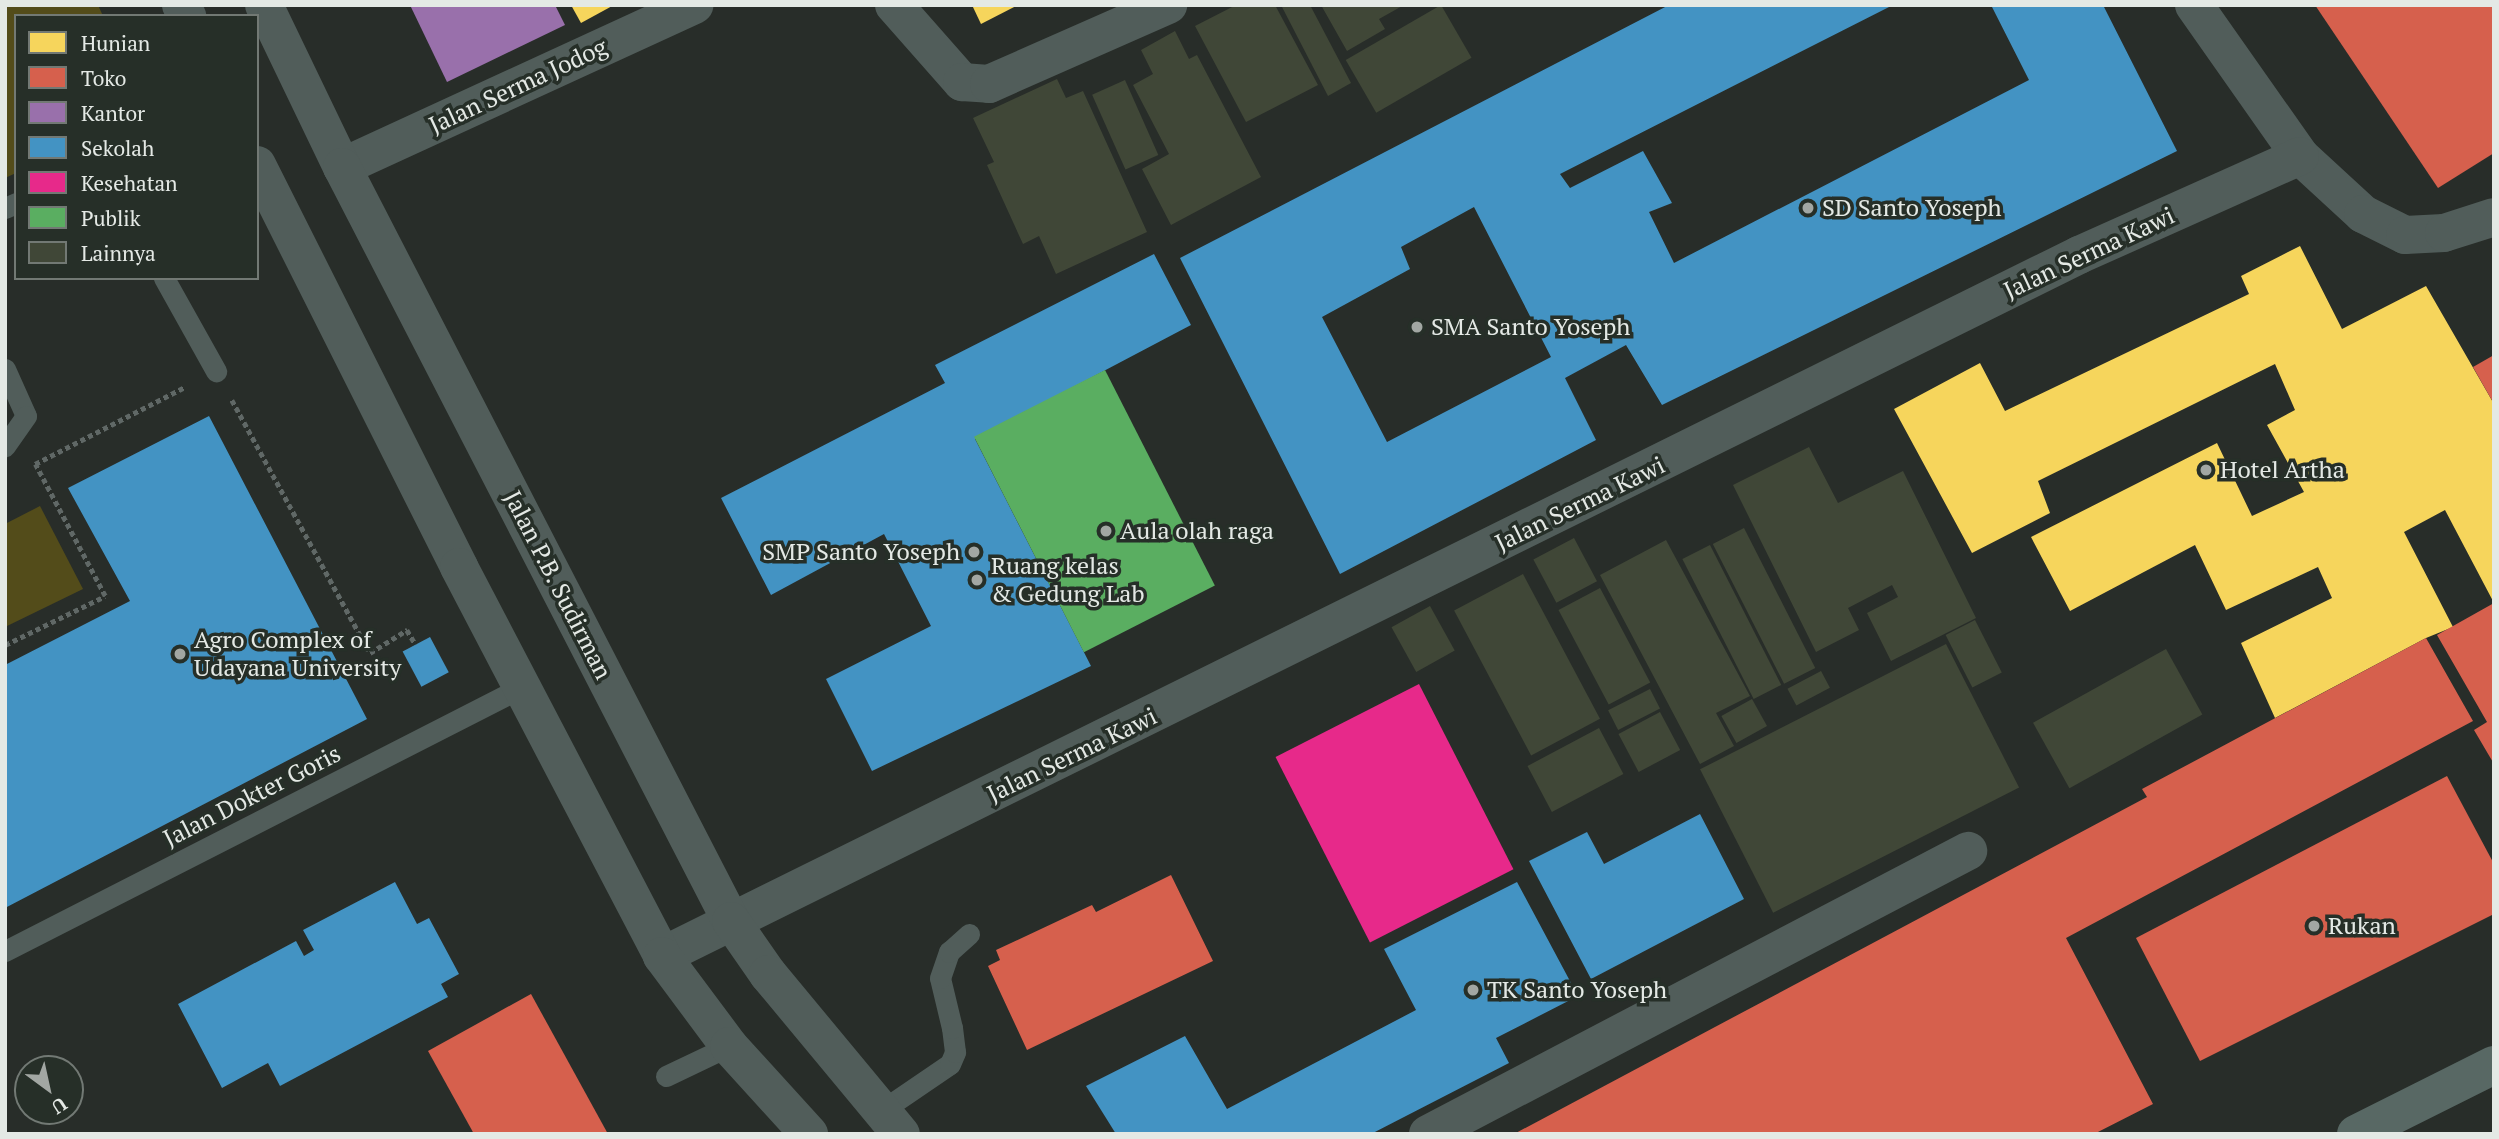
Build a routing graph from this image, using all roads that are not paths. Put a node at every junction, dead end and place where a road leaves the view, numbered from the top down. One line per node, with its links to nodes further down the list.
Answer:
1 (264, 5): 7 (street, Jalan P.B. Sudirman)
2 (695, 5): 7 (street, Jalan Serma Jodog)
3 (894, 5): 4 (street)
4 (1168, 5)
5 (2194, 5): 6 (street)
6 (2300, 156): 9 (street); 16 (street, Jalan Serma Kawi)
7 (342, 167): 16 (street, Jalan P.B. Sudirman)
8 (259, 169): 14 (street)
9 (2494, 217)
10 (165, 280): 12 (lane)
11 (5, 369): 13 (lane)
12 (216, 370)
13 (5, 446)
14 (522, 687): 18 (lane, Jalan Dokter Goris); 19 (street)
15 (1968, 850): 25 (street)
16 (731, 921): 19 (street, Jalan Serma Kawi); 23 (street, Jalan P.B. Sudirman)
17 (969, 934): 23 (lane)
18 (5, 951)
19 (662, 956): 20 (street)
20 (729, 1046): 22 (lane); 24 (street)
21 (2494, 1065): 26 (main road)
22 (666, 1076)
23 (891, 1122)
24 (794, 1130)
25 (1428, 1134)
26 (2356, 1134)

